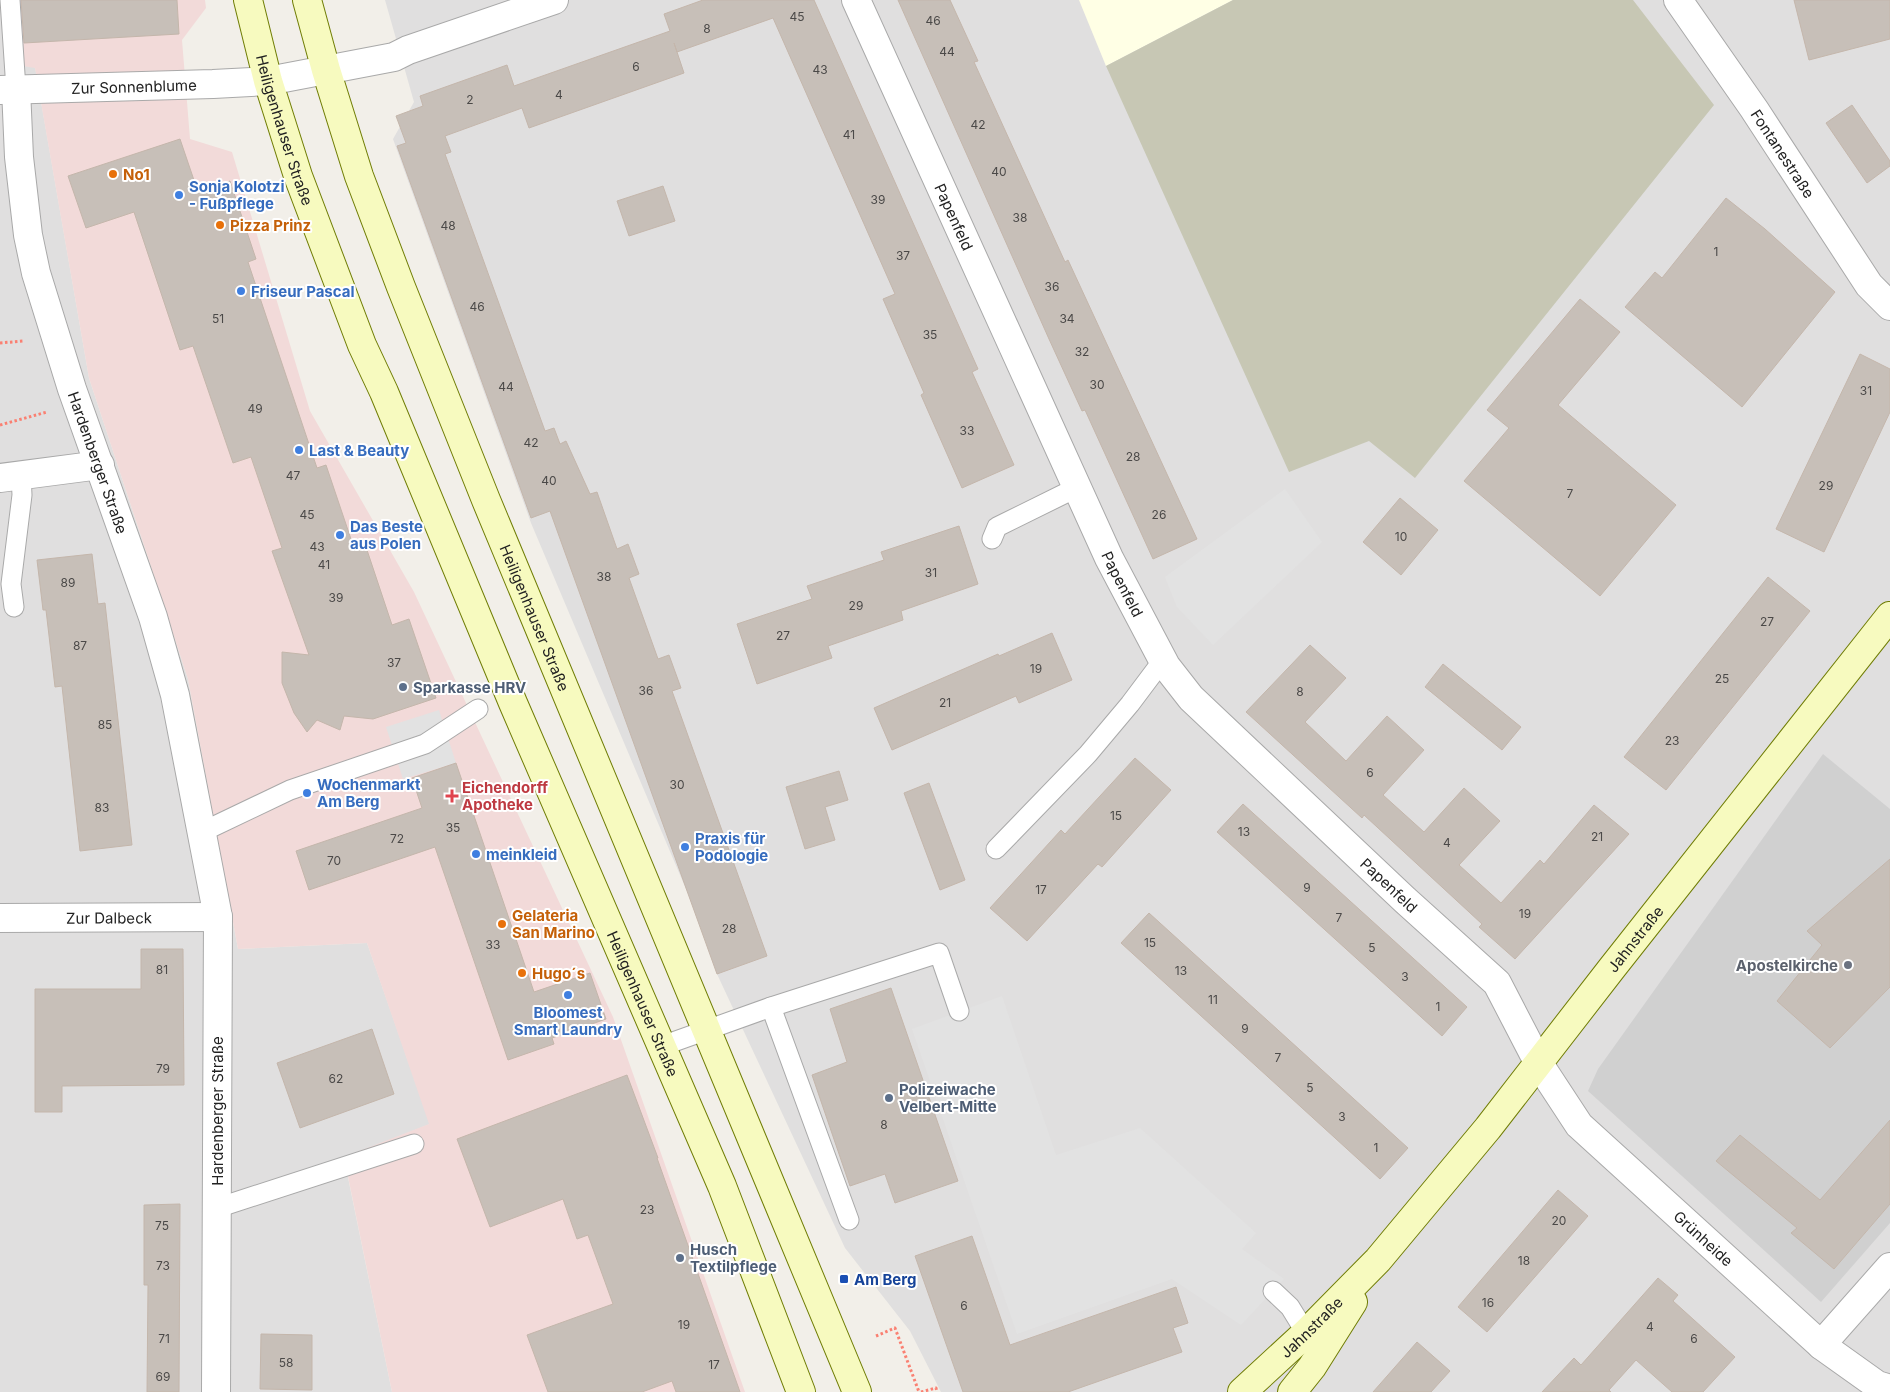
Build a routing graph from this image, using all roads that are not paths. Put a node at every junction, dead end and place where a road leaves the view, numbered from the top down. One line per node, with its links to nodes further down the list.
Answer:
1 (10, 0): 9 (lane)
2 (248, 0): 8 (main road, Heiligenhauser Straße)
3 (307, 0): 7 (main road, Heiligenhauser Straße)
4 (554, 0): 7 (street, Zur Sonnenblume)
5 (856, 0): 13 (street, Papenfeld)
6 (1678, 0): 10 (street, Fontanestraße)
7 (326, 70): 8 (street, Zur Sonnenblume); 25 (main road, Heiligenhauser Straße)
8 (268, 81): 9 (street, Zur Sonnenblume); 26 (main road, Heiligenhauser Straße)
9 (8, 90): 11 (street, Hardenberger Straße)
10 (1890, 306)
11 (100, 465): 12 (street); 19 (street, Hardenberger Straße)
12 (10, 476): 15 (lane)
13 (1078, 487): 14 (lane); 17 (street, Papenfeld)
14 (992, 539)
15 (14, 607)
16 (1890, 616): 27 (main road, Jahnstraße)
17 (1163, 660): 20 (lane); 27 (street, Papenfeld)
18 (478, 708): 19 (lane)
19 (202, 832): 21 (street, Hardenberger Straße)
20 (996, 849)
21 (218, 916): 22 (street, Zur Dalbeck); 29 (street, Hardenberger Straße)
22 (0, 918)
23 (771, 1007): 24 (lane); 25 (lane); 30 (lane)
24 (959, 1011)
25 (706, 1030): 26 (lane); 39 (main road, Heiligenhauser Straße)
26 (662, 1046): 38 (main road, Heiligenhauser Straße)
27 (1538, 1064): 31 (main road, Jahnstraße); 35 (street, Grünheide)
28 (414, 1144): 29 (lane)
29 (217, 1208): 37 (street, Hardenberger Straße)
30 (849, 1220)
31 (1378, 1260): 34 (main road, Jahnstraße); 41 (main road, Jahnstraße)
32 (1890, 1267): 35 (street)
33 (1273, 1291): 34 (lane)
34 (1306, 1333): 40 (main road, Jahnstraße)
35 (1821, 1345): 36 (street, Grünheide)
36 (1879, 1389)
37 (216, 1392)
38 (801, 1392)
39 (857, 1392)
40 (1242, 1392)
41 (1292, 1392)

